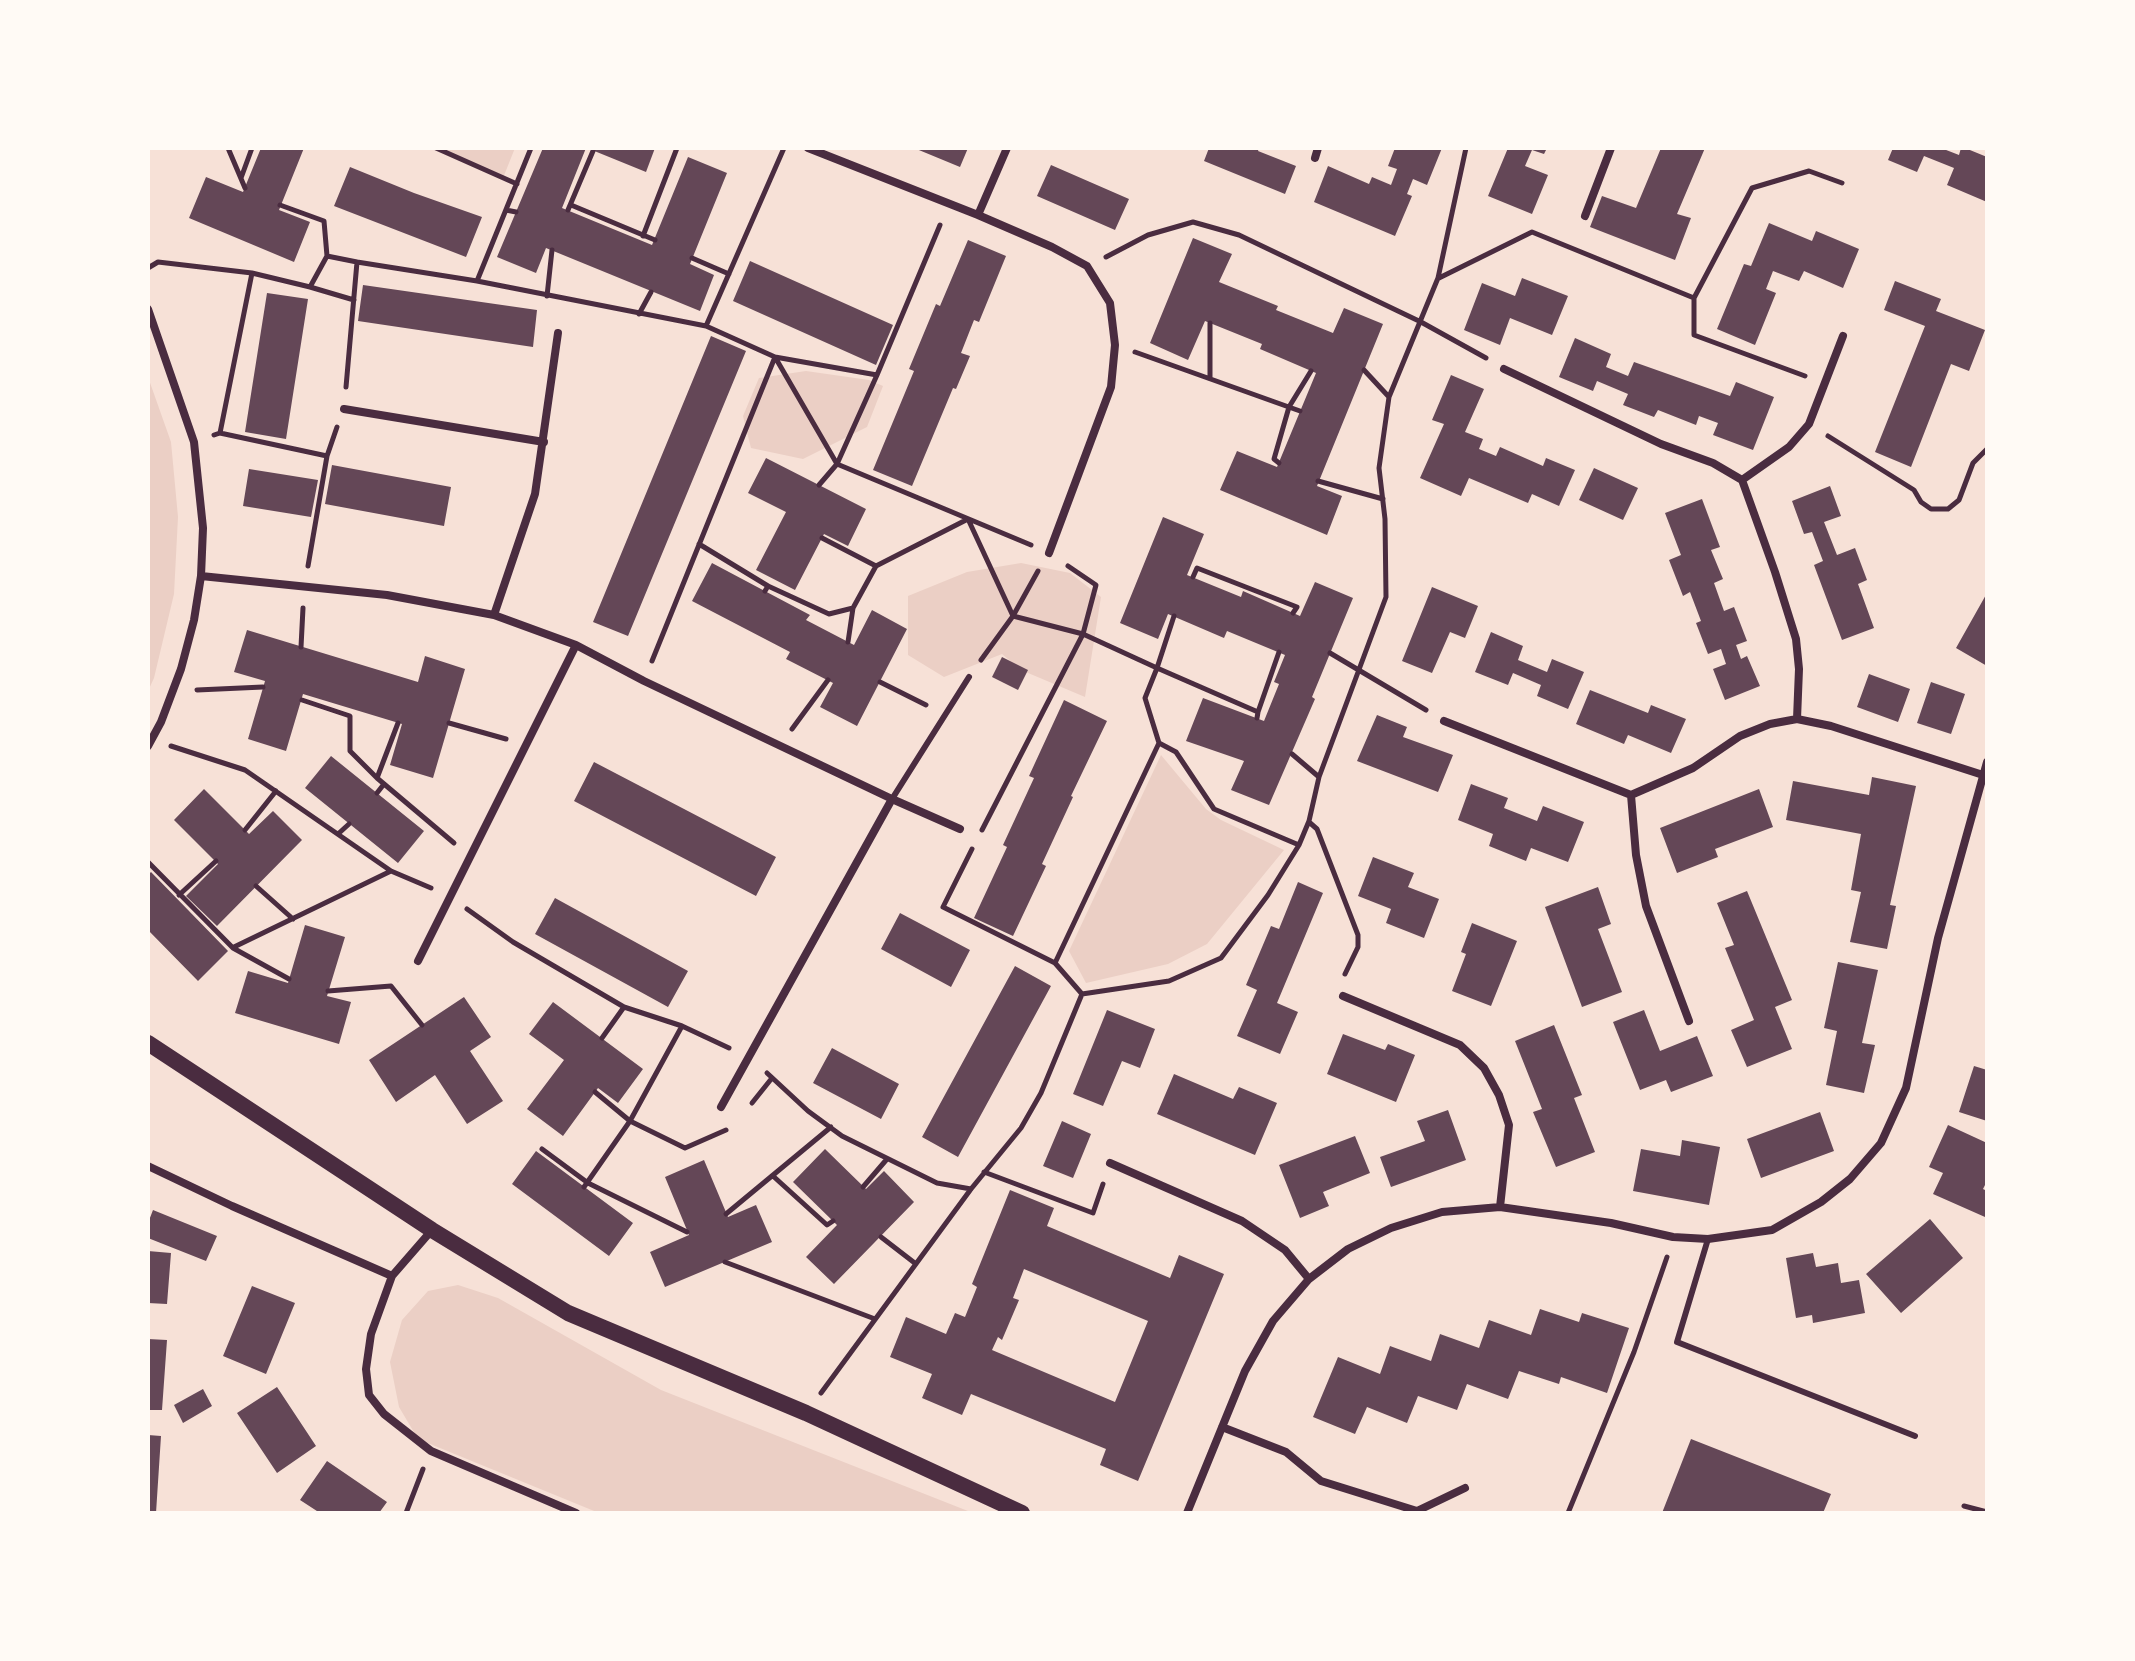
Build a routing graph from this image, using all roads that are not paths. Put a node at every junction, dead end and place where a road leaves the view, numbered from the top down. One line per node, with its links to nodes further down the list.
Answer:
1 (808, 148): 6 (street)
2 (1007, 148): 6 (street)
3 (1318, 148): 5 (street)
4 (1611, 148): 7 (street)
5 (1315, 158)
6 (978, 215): 15 (street)
7 (1585, 216)
8 (148, 309): 16 (street)
9 (558, 333): 13 (street)
10 (1843, 336): 14 (street)
11 (1504, 369): 14 (street)
12 (344, 409): 13 (street)
13 (544, 442): 17 (street)
14 (1742, 480): 20 (street)
15 (1049, 553)
16 (201, 576): 17 (street); 22 (street)
17 (494, 615): 18 (street)
18 (576, 645): 26 (street); 28 (street)
19 (969, 677): 26 (lane)
20 (1797, 719): 24 (street); 25 (street)
21 (1444, 721): 25 (street)
22 (148, 746)
23 (1987, 762): 24 (street)
24 (1983, 775): 37 (street)
25 (1631, 795): 30 (street)
26 (892, 799): 27 (street); 32 (street)
27 (960, 829)
28 (418, 961)
29 (1343, 996): 35 (street)
30 (1689, 1021)
31 (148, 1043): 36 (main road)
32 (721, 1107)
33 (1110, 1163): 39 (street)
34 (148, 1166): 38 (street)
35 (1500, 1207): 37 (street); 39 (street)
36 (432, 1230): 38 (street); 44 (main road)
37 (1708, 1239): 41 (lane)
38 (392, 1276): 43 (street)
39 (1309, 1279): 40 (street)
40 (1222, 1427): 42 (street); 45 (street)
41 (1915, 1436)
42 (1465, 1488)
43 (576, 1513)
44 (1022, 1513)
45 (1187, 1513)

